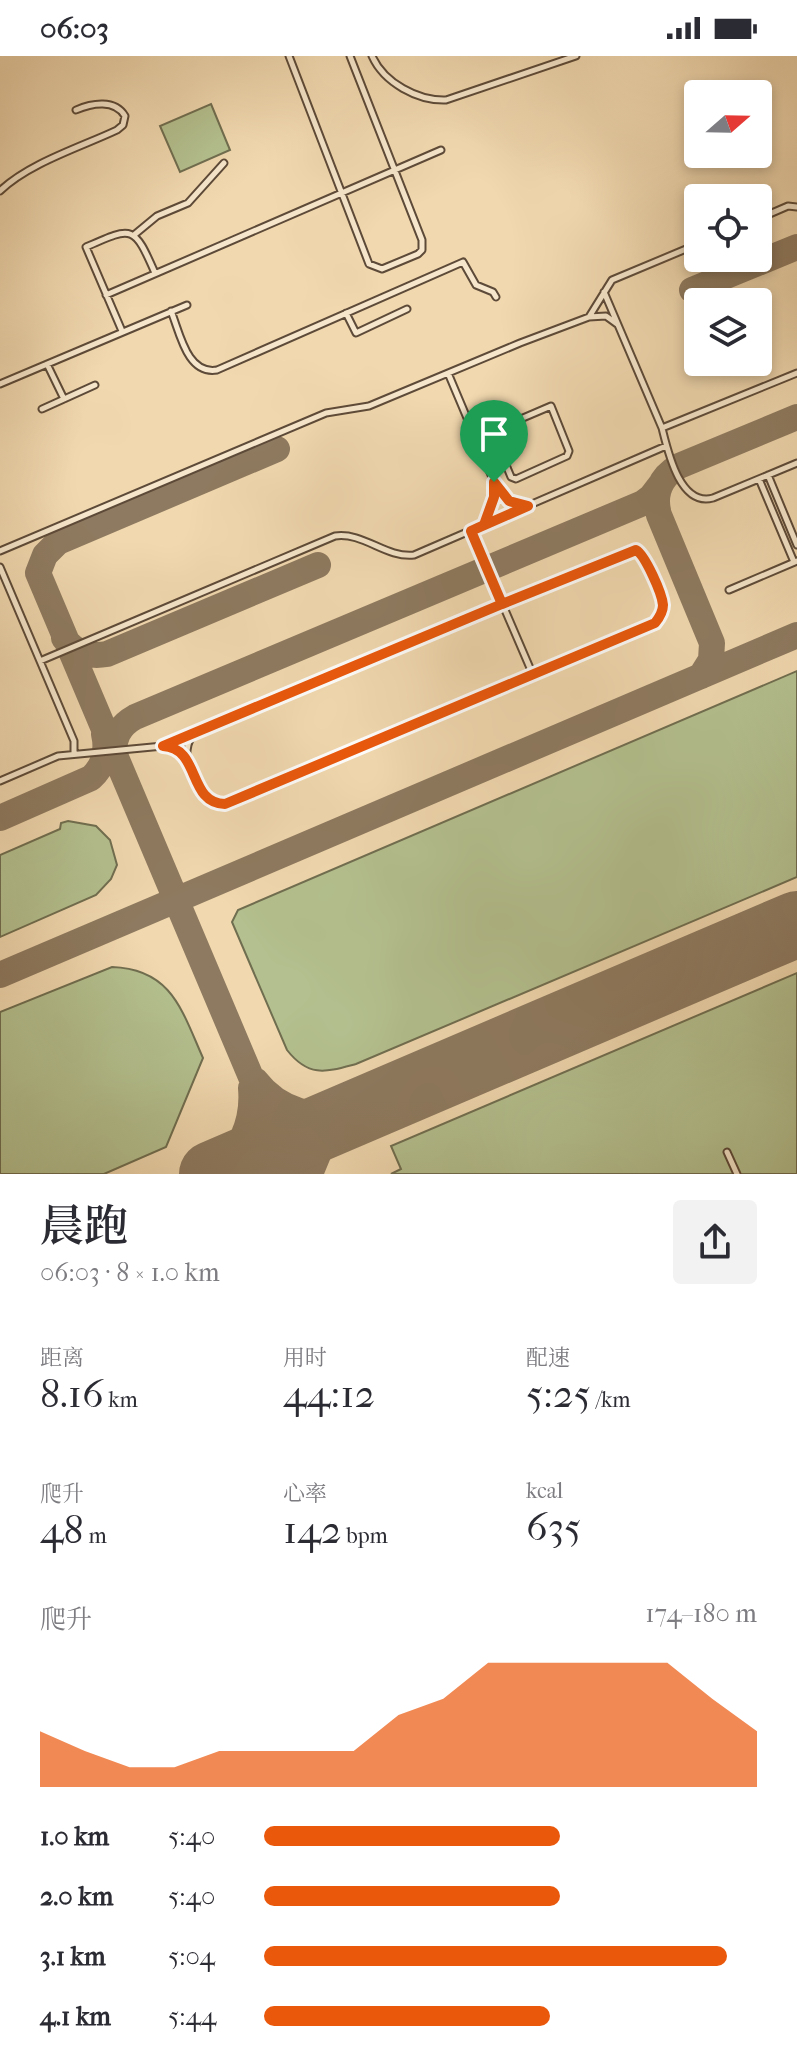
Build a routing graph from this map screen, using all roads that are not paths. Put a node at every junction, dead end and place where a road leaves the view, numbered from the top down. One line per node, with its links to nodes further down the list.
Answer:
1 (289, 56): 10 (lane)
2 (350, 56): 8 (lane)
3 (372, 56): 4 (lane)
4 (576, 56)
5 (76, 110): 9 (lane)
6 (441, 150): 8 (lane)
7 (224, 163): 13 (lane)
8 (394, 170): 10 (lane); 10 (lane)
9 (0, 191)
10 (342, 193): 15 (lane)
11 (797, 207): 12 (lane)
12 (772, 213)
13 (134, 235): 15 (lane); 17 (lane)
14 (684, 250): 16 (lane)
15 (155, 273): 17 (lane)
16 (604, 292): 23 (lane); 24 (lane)
17 (106, 295): 25 (lane)
18 (496, 297): 22 (lane)
19 (187, 305): 21 (lane)
20 (407, 309): 22 (lane)
21 (171, 311): 22 (lane); 25 (lane)
22 (346, 313)
23 (589, 317): 24 (lane); 27 (lane)
24 (619, 326): 33 (lane)
25 (122, 331): 26 (lane)
26 (47, 364): 29 (lane); 31 (lane)
27 (448, 373): 35 (lane); 45 (lane)
28 (797, 373): 33 (lane)
29 (0, 384)
30 (95, 385): 31 (lane)
31 (64, 399): 32 (lane)
32 (42, 409)
33 (662, 428): 36 (lane)
34 (492, 431): 34 (lane); 35 (lane)
35 (476, 438): 40 (lane)
36 (666, 446): 39 (lane); 41 (lane)
37 (797, 463): 38 (lane)
38 (768, 475): 39 (lane); 44 (lane)
39 (759, 479): 46 (lane)
40 (494, 482): 41 (lane); 42 (lane)
41 (528, 506): 42 (lane)
42 (484, 525): 43 (lane)
43 (471, 531): 49 (lane); 50 (lane)
44 (797, 545)
45 (0, 551)
46 (795, 562): 48 (lane)
47 (0, 567): 50 (lane)
48 (729, 590)
49 (502, 604): 51 (lane); 51 (lane); 52 (lane)
50 (40, 661): 54 (lane)
51 (533, 675): 55 (lane)
52 (197, 732): 53 (lane); 55 (lane)
53 (163, 746): 54 (lane); 55 (lane)
54 (74, 753): 56 (lane)
55 (186, 756)
56 (0, 781)
57 (727, 1152): 58 (lane)
58 (737, 1174)

